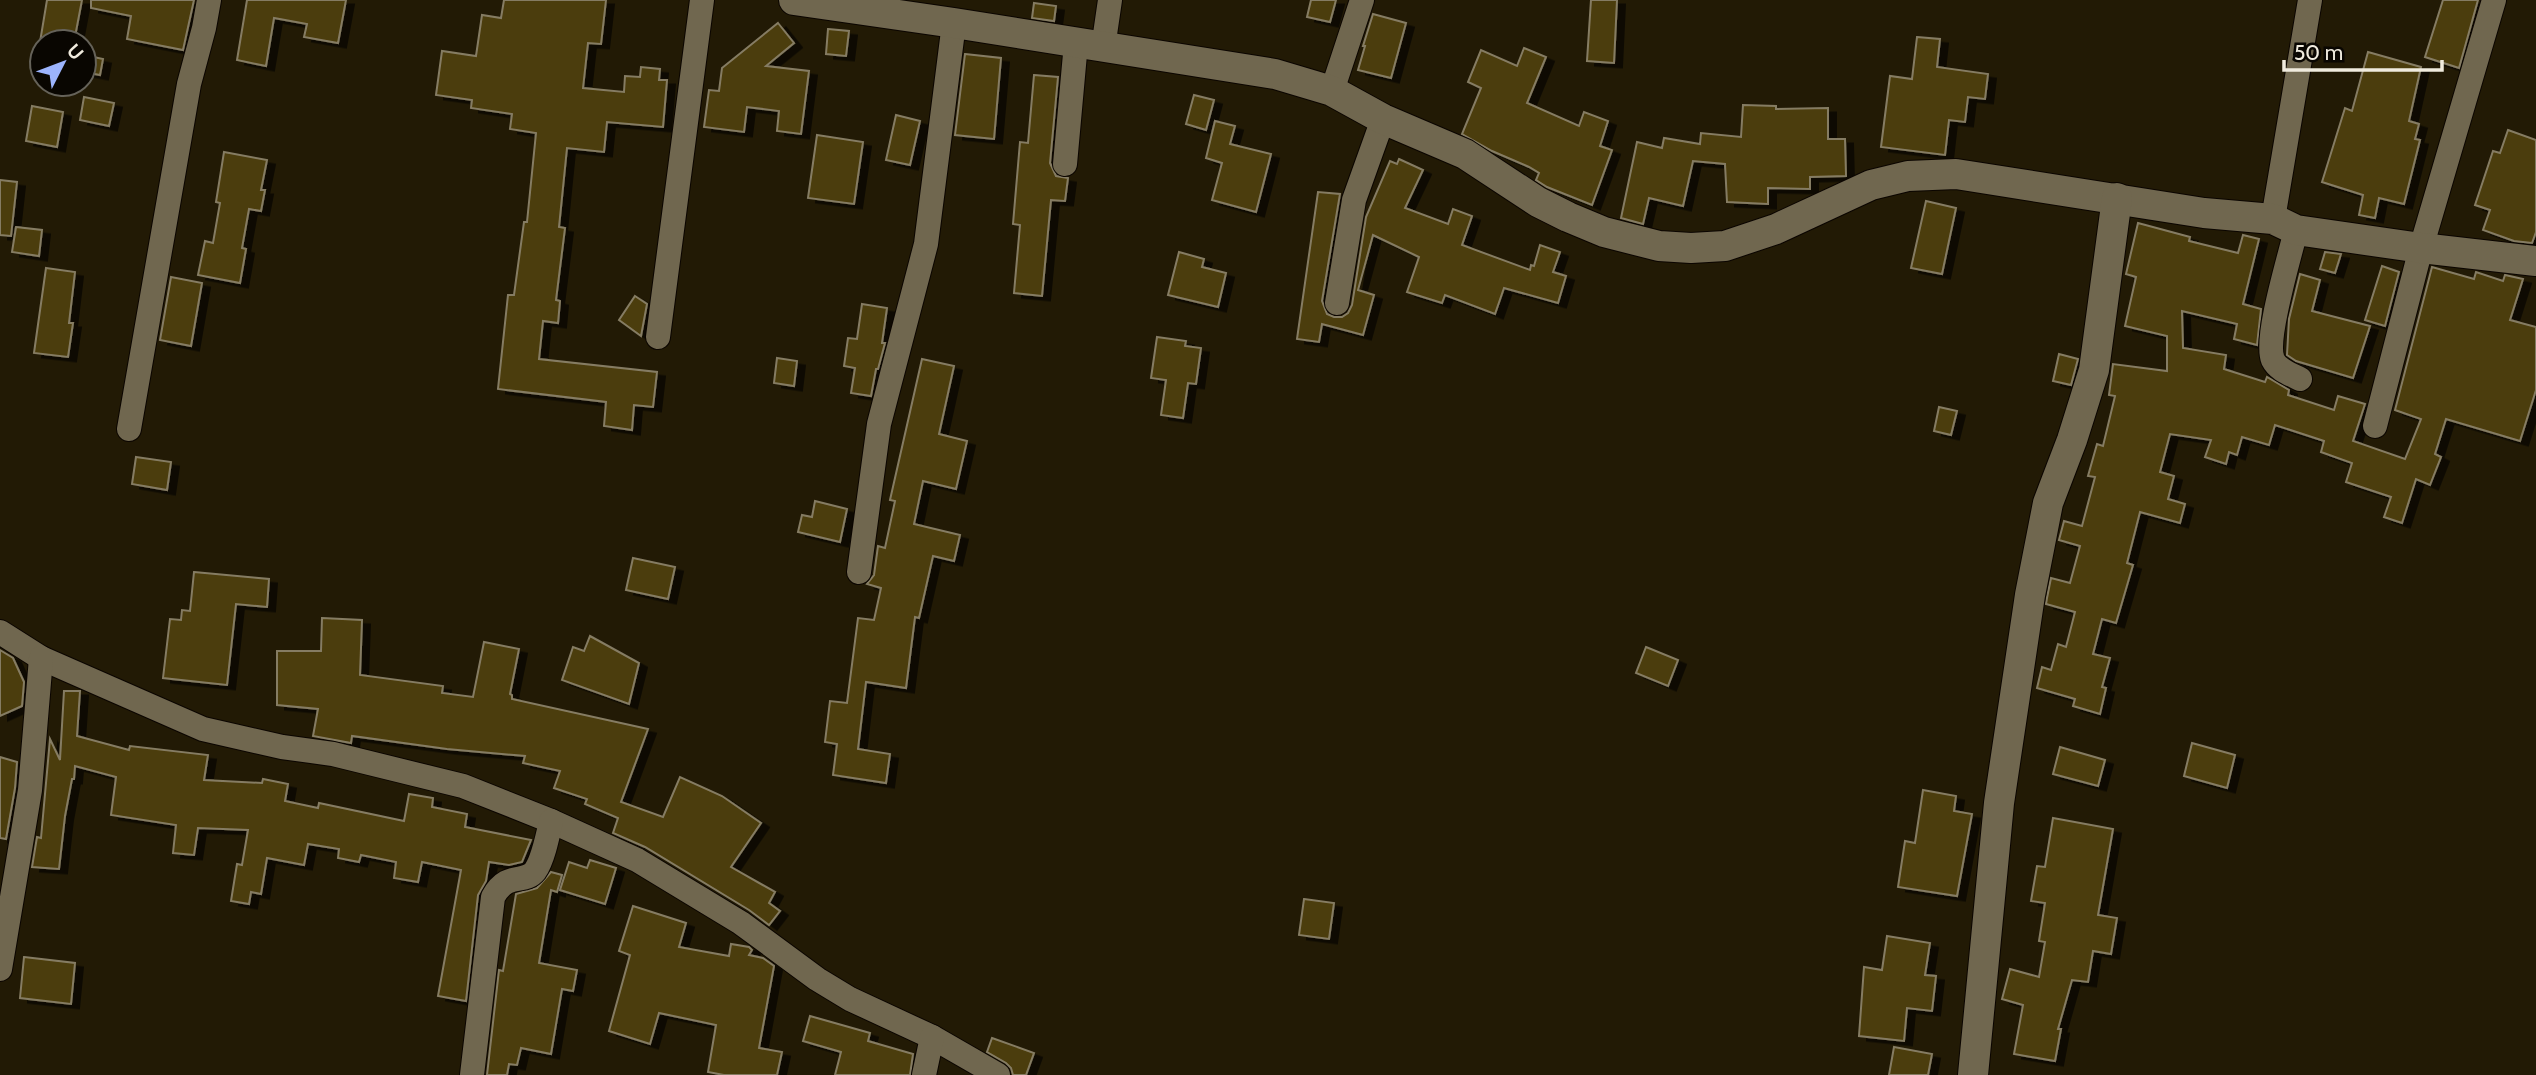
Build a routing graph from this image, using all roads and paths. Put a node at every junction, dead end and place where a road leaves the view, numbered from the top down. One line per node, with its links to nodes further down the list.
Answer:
1 (209, 0): 21 (street)
2 (702, 0): 18 (street)
3 (794, 0): 8 (street)
4 (1110, 0): 9 (street)
5 (1362, 0): 10 (street)
6 (2311, 0): 14 (street)
7 (2494, 0): 15 (street)
8 (954, 23): 9 (street); 22 (street)
9 (1089, 45): 10 (street); 12 (street)
10 (1332, 91): 11 (street)
11 (1383, 119): 13 (street); 17 (street)
12 (1065, 164)
13 (2117, 198): 14 (street); 31 (street)
14 (2285, 224): 15 (street); 19 (street)
15 (2421, 248): 16 (street); 20 (street)
16 (2536, 261)
17 (1336, 303)
18 (658, 337)
19 (2300, 379)
20 (2375, 426)
21 (129, 429)
22 (859, 572)
23 (0, 632): 24 (street)
24 (41, 658): 25 (street); 26 (street)
25 (551, 821): 27 (street); 28 (street)
26 (0, 969)
27 (932, 1037): 29 (street); 30 (street)
28 (472, 1075)
29 (923, 1075)
30 (998, 1075)
31 (1973, 1075)

